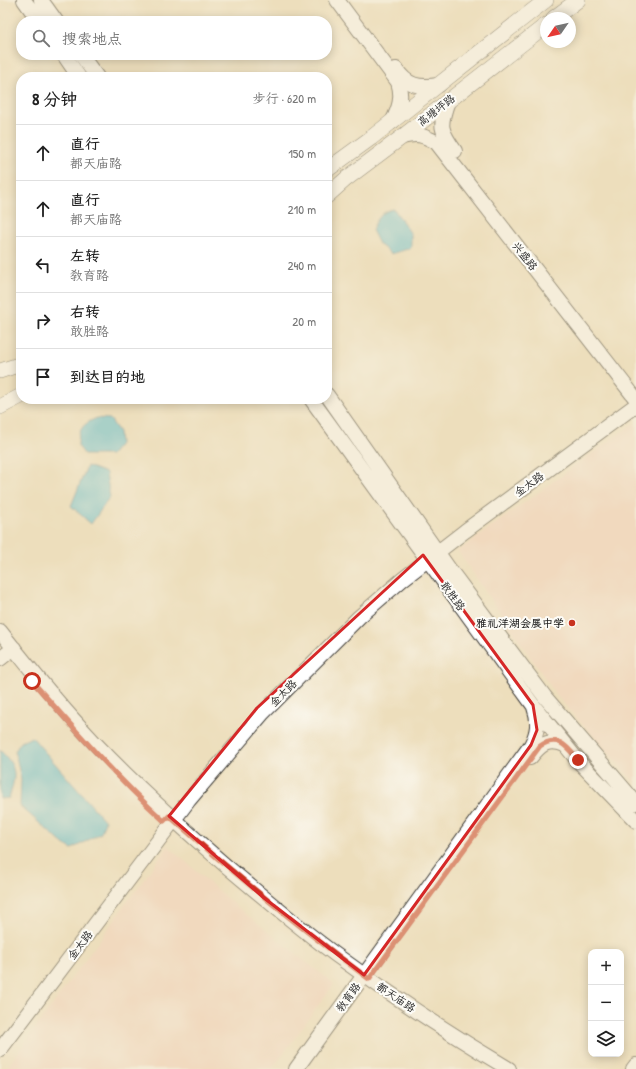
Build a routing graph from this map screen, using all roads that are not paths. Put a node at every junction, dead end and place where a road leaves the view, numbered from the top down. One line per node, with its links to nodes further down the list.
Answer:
1 (24, 0): 8 (street)
2 (41, 0): 9 (street)
3 (337, 0): 17 (street)
4 (344, 0): 15 (street)
5 (546, 0): 15 (main road, 高塘坪路)
6 (578, 0): 7 (main road)
7 (562, 12)
8 (35, 16)
9 (52, 16)
10 (540, 30): 16 (main road, 高塘坪路)
11 (68, 60): 13 (street)
12 (85, 60): 14 (street)
13 (76, 72)
14 (93, 72)
15 (439, 85): 17 (main road, 高塘坪路)
16 (448, 101): 18 (main road, 高塘坪路); 23 (street, 兴盛路)
17 (392, 122): 19 (main road, 高塘坪路)
18 (402, 137): 20 (main road, 高塘坪路); 23 (street, 兴盛路)
19 (332, 166)
20 (332, 192)
21 (16, 366): 22 (main road)
22 (0, 371)
23 (636, 396): 28 (street, 金太路)
24 (16, 399): 27 (main road)
25 (332, 403): 28 (street, 敢胜路)
26 (315, 404): 28 (street, 敢胜路)
27 (0, 408)
28 (430, 553): 30 (street, 敢胜路); 32 (street, 敢胜路); 33 (street, 金太路)
29 (4, 646): 33 (street, 都天庙路)
30 (533, 705): 31 (street, 敢胜路); 35 (street, 教育路)
31 (565, 745): 34 (street, 敢胜路); 35 (street, 教育路)
32 (636, 803)
33 (169, 821): 35 (street, 都天庙路); 36 (street, 金太路); 37 (street, 金太路)
34 (636, 821)
35 (364, 980): 39 (street, 教育路); 40 (street, 教育路); 41 (street, 都天庙路); 42 (street, 都天庙路)
36 (0, 1037)
37 (0, 1050)
38 (636, 1065): 43 (street)
39 (296, 1069)
40 (304, 1069)
41 (492, 1069)
42 (509, 1069)
43 (633, 1069)

